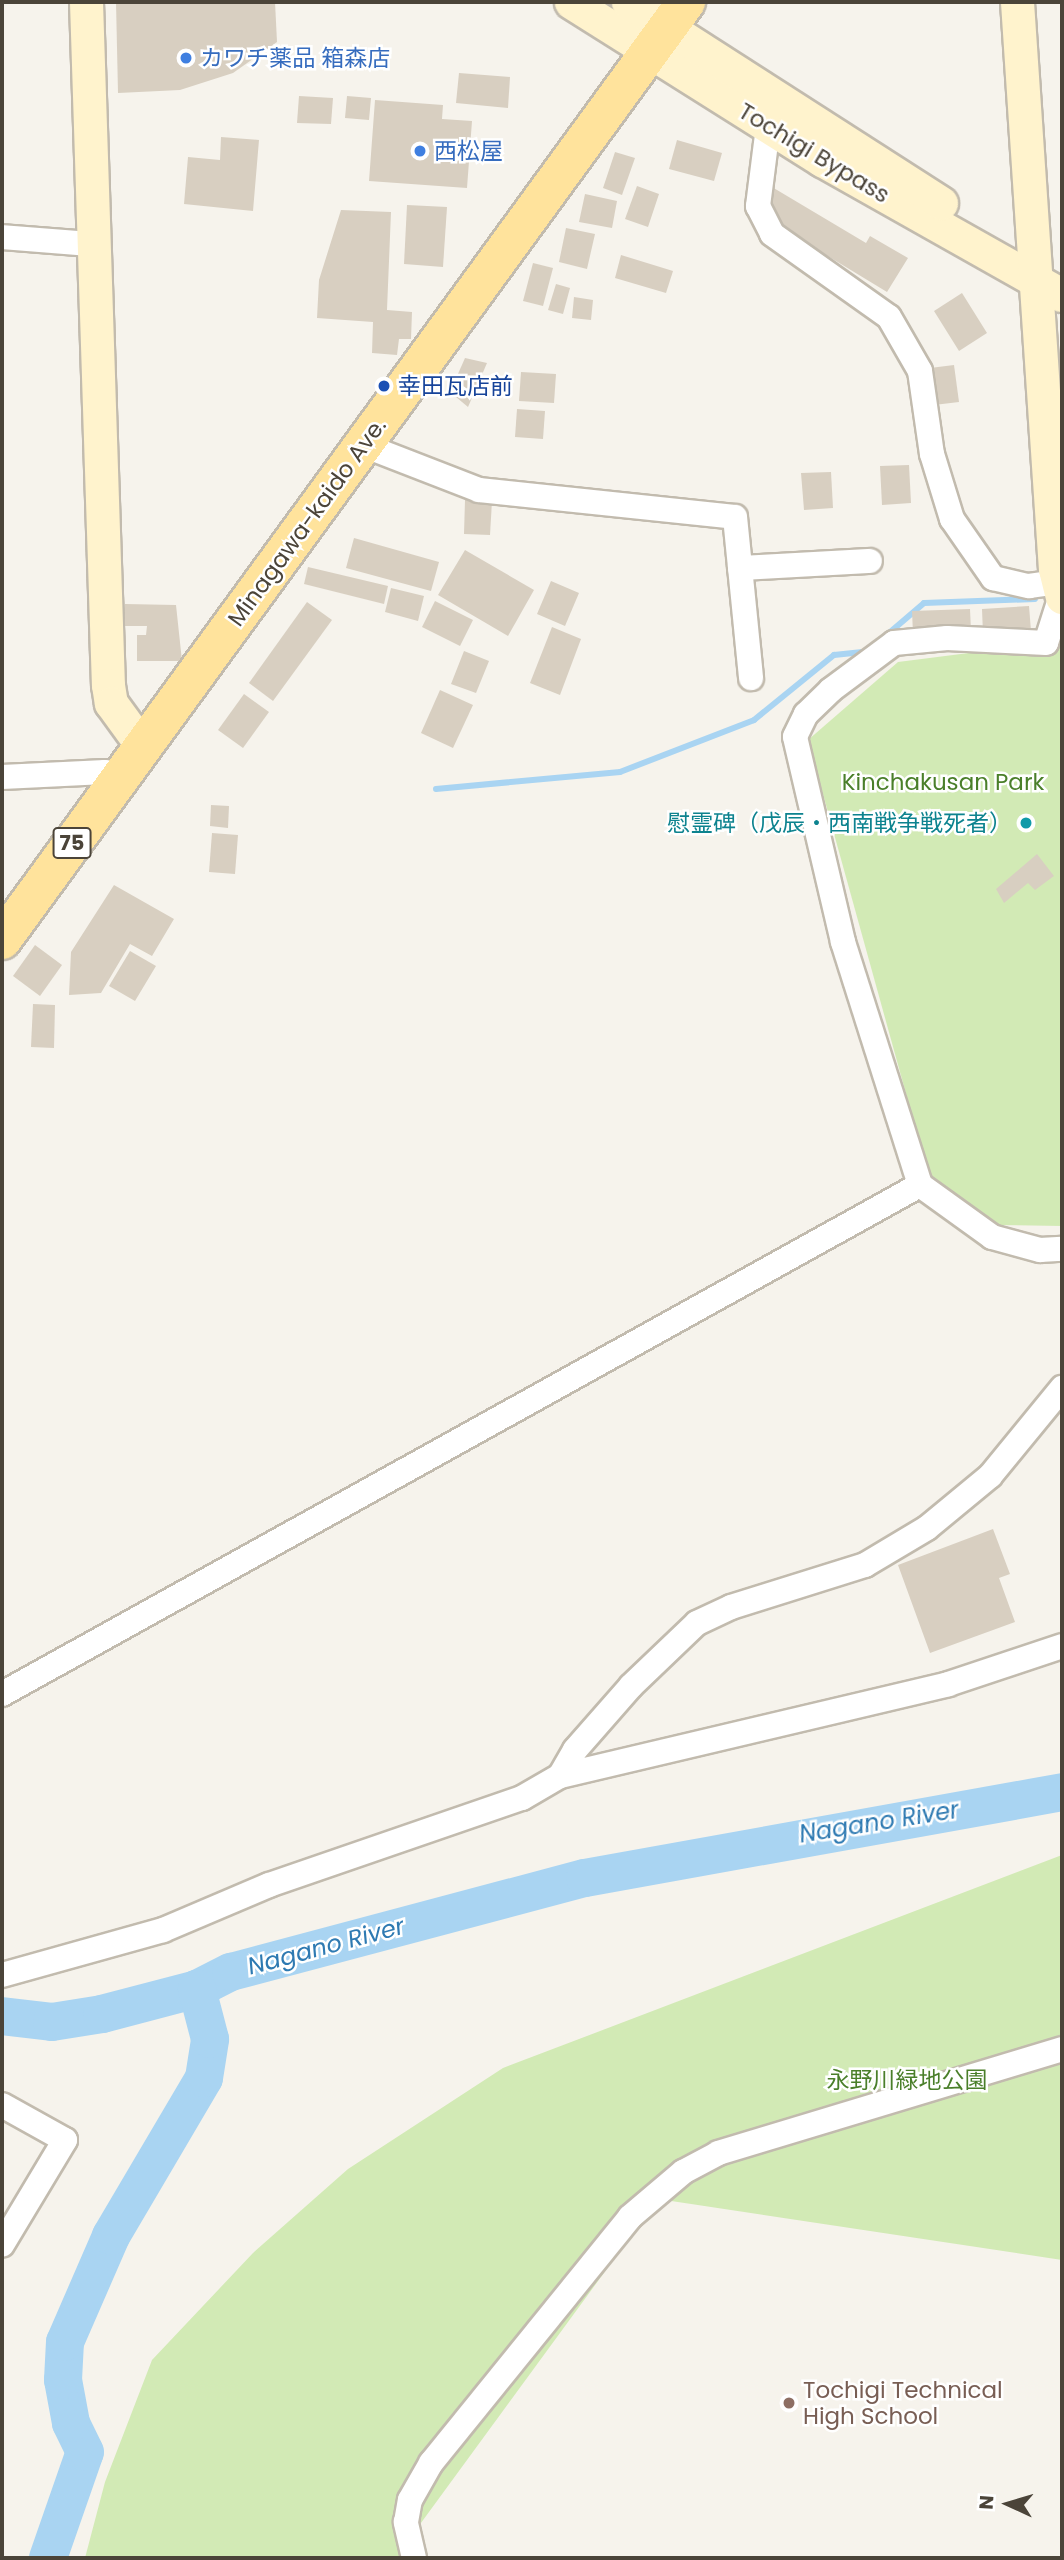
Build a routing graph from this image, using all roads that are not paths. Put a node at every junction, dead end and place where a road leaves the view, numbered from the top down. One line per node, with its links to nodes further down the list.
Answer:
1 (86, 2): 8 (street)
2 (571, 2): 5 (street, Tochigi Bypass)
3 (628, 2): 5 (street, Tochigi Bypass)
4 (1017, 2): 9 (street)
5 (668, 26): 6 (street, Tochigi Bypass); 9 (street, Tochigi Bypass); 10 (main road, Minagawa-kaido Ave. / 75)
6 (768, 127): 9 (street, Tochigi Bypass); 13 (street)
7 (2, 237): 8 (street)
8 (91, 244): 15 (street)
9 (1048, 275): 13 (street)
10 (363, 445): 12 (street); 15 (main road, Minagawa-kaido Ave. / 75)
11 (870, 561): 12 (street)
12 (740, 568): 14 (street)
13 (1060, 591): 19 (street)
14 (751, 678)
15 (143, 747): 17 (main road, Minagawa-kaido Ave. / 75)
16 (2, 777): 17 (street)
17 (117, 783): 18 (main road, Minagawa-kaido Ave. / 75)
18 (2, 940)
19 (920, 1185): 20 (street); 23 (street)
20 (1062, 1249)
21 (1062, 1388): 24 (street)
22 (1062, 1646): 24 (street)
23 (2, 1694)
24 (561, 1776): 25 (street)
25 (2, 1975)
26 (1062, 2049): 29 (street)
27 (2, 2105): 28 (street)
28 (2, 2245)
29 (414, 2558)

